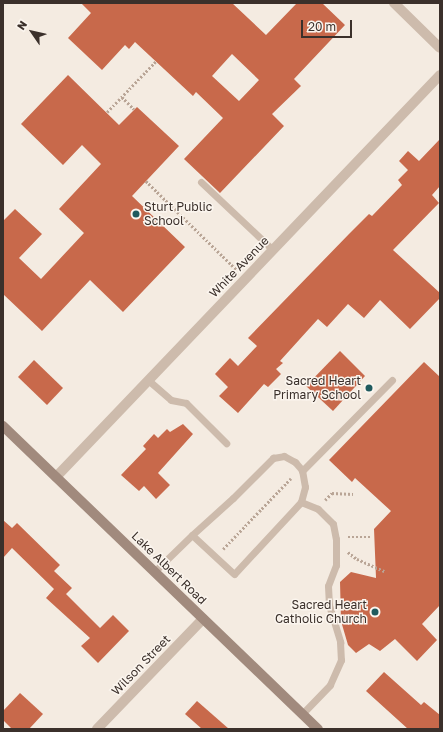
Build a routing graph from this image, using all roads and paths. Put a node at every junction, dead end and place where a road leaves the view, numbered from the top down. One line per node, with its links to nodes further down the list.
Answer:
1 (394, 3): 2 (street)
2 (440, 48)
3 (156, 61): 5 (path)
4 (440, 75): 10 (street, White Avenue)
5 (122, 97): 6 (path); 7 (path)
6 (134, 110)
7 (107, 112)
8 (146, 181): 11 (path)
9 (201, 182): 10 (lane)
10 (273, 250): 11 (street, White Avenue)
11 (245, 279): 12 (street, White Avenue)
12 (148, 380): 15 (lane); 17 (street, White Avenue)
13 (392, 380): 16 (lane)
14 (3, 426): 17 (main road, Lake Albert Road)
15 (226, 443)
16 (302, 471): 20 (lane); 21 (lane)
17 (56, 477): 24 (main road, Lake Albert Road)
18 (353, 494): 19 (path)
19 (323, 501)
20 (301, 502): 21 (lane); 26 (lane)
21 (192, 535): 24 (lane)
22 (344, 537): 23 (path)
23 (370, 537)
24 (154, 572): 25 (main road, Lake Albert Road)
25 (203, 619): 26 (main road, Lake Albert Road); 27 (street, Wilson Street)
26 (302, 714): 28 (main road, Lake Albert Road)
27 (97, 729)
28 (318, 729)

